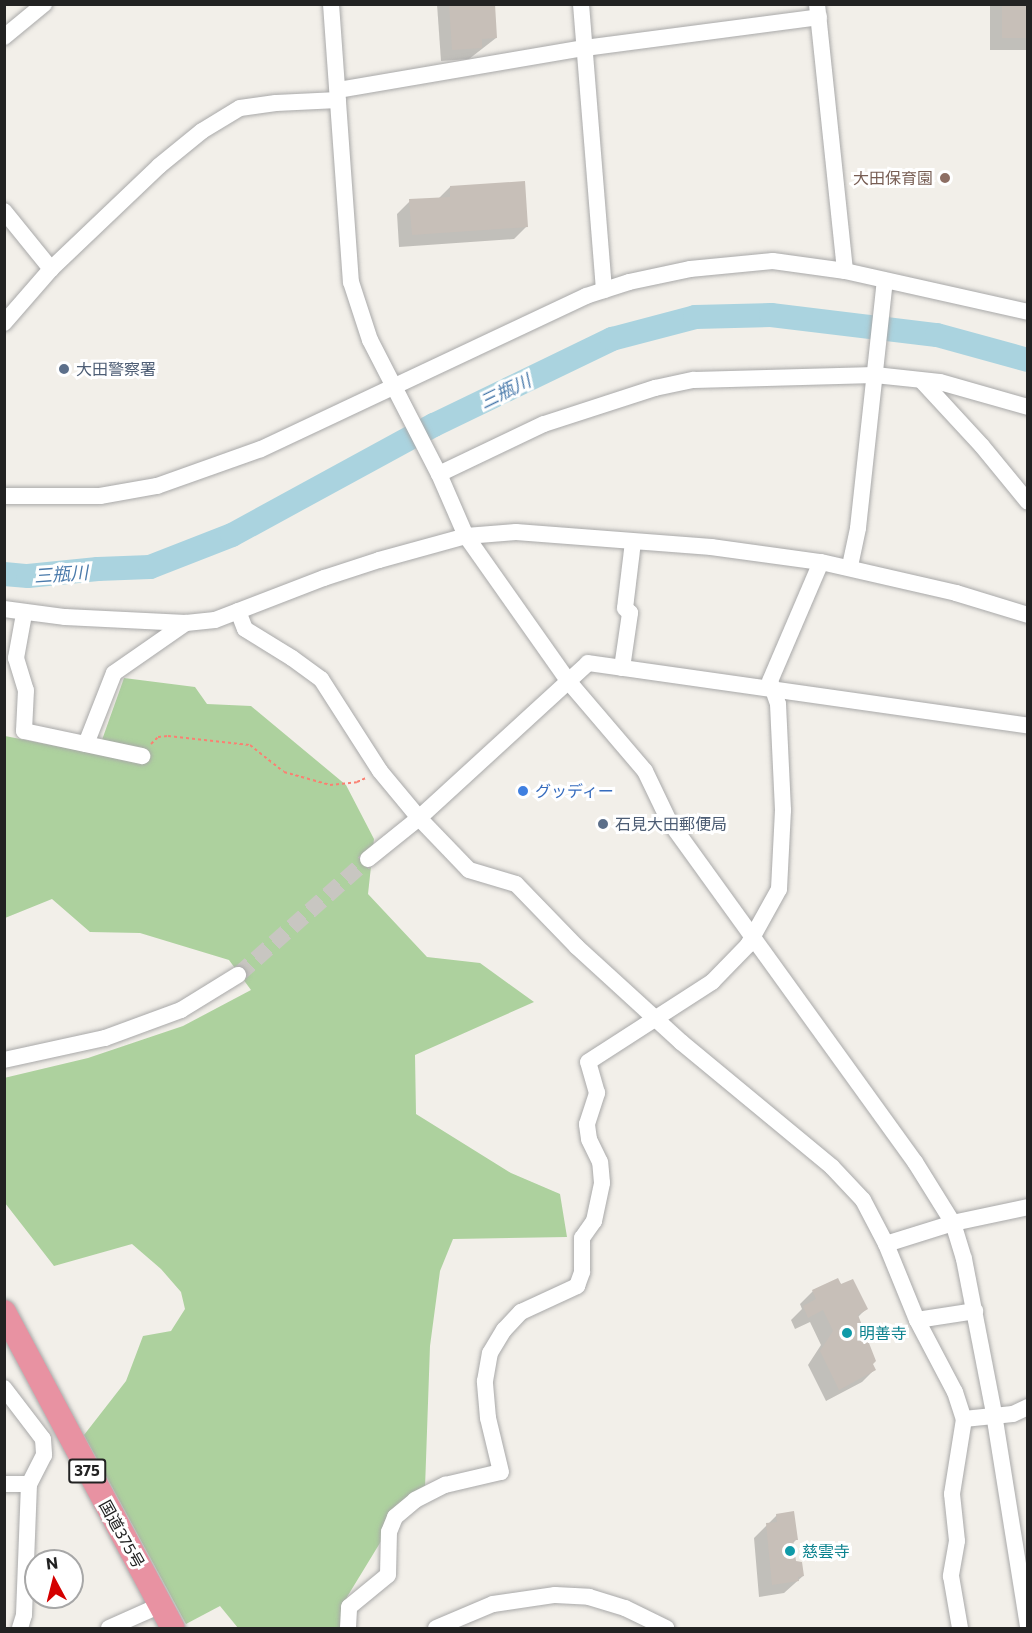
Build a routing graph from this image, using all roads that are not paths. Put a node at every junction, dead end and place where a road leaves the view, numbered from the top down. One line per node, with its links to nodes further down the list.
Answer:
1 (45, 4): 5 (street)
2 (331, 4): 7 (street)
3 (581, 4): 6 (street)
4 (818, 11): 6 (street); 10 (street)
5 (4, 37)
6 (585, 48): 7 (street); 12 (street)
7 (338, 95): 9 (street); 17 (street)
8 (4, 211): 9 (street)
9 (51, 268): 14 (street)
10 (845, 271): 11 (street); 12 (street)
11 (884, 285): 13 (street); 15 (street)
12 (604, 290): 17 (street)
13 (1028, 312)
14 (4, 323)
15 (875, 368): 16 (street); 19 (street); 25 (street)
16 (922, 381): 18 (street); 21 (street)
17 (393, 386): 19 (street); 20 (street)
18 (1028, 407)
19 (439, 474): 22 (street)
20 (4, 496)
21 (1028, 502)
22 (466, 536): 23 (street); 27 (street); 32 (street)
23 (633, 542): 24 (street); 31 (street)
24 (821, 562): 25 (street); 33 (street)
25 (850, 566): 29 (street)
26 (4, 609): 28 (street)
27 (238, 610): 30 (street); 37 (street)
28 (24, 614): 30 (street); 35 (street)
29 (1028, 615)
30 (186, 623): 35 (street)
31 (622, 668): 32 (street); 33 (street)
32 (569, 682): 37 (street); 39 (street)
33 (775, 692): 34 (street); 39 (street)
34 (1028, 726)
35 (86, 744): 36 (street)
36 (142, 756)
37 (418, 818): 38 (street); 41 (street)
38 (368, 859)
39 (752, 937): 41 (street); 44 (street)
40 (238, 975): 42 (street)
41 (657, 1018): 45 (street); 60 (street)
42 (4, 1060)
43 (1028, 1207): 44 (street)
44 (953, 1223): 45 (street); 46 (street)
45 (886, 1244): 48 (street)
46 (975, 1311): 48 (street); 51 (street)
47 (4, 1312): 55 (highway, 国道375号 / 375)
48 (917, 1320): 52 (street)
49 (4, 1388): 54 (street)
50 (1028, 1407): 51 (street)
51 (994, 1414): 52 (street); 56 (street)
52 (964, 1419): 63 (street)
53 (4, 1484): 54 (street)
54 (29, 1484): 57 (street)
55 (160, 1605): 58 (street); 59 (highway, 国道375号 / 375)
56 (1028, 1626)
57 (20, 1629)
58 (109, 1629)
59 (172, 1629)
60 (348, 1629)
61 (436, 1629): 62 (street)
62 (666, 1629)
63 (960, 1629)

